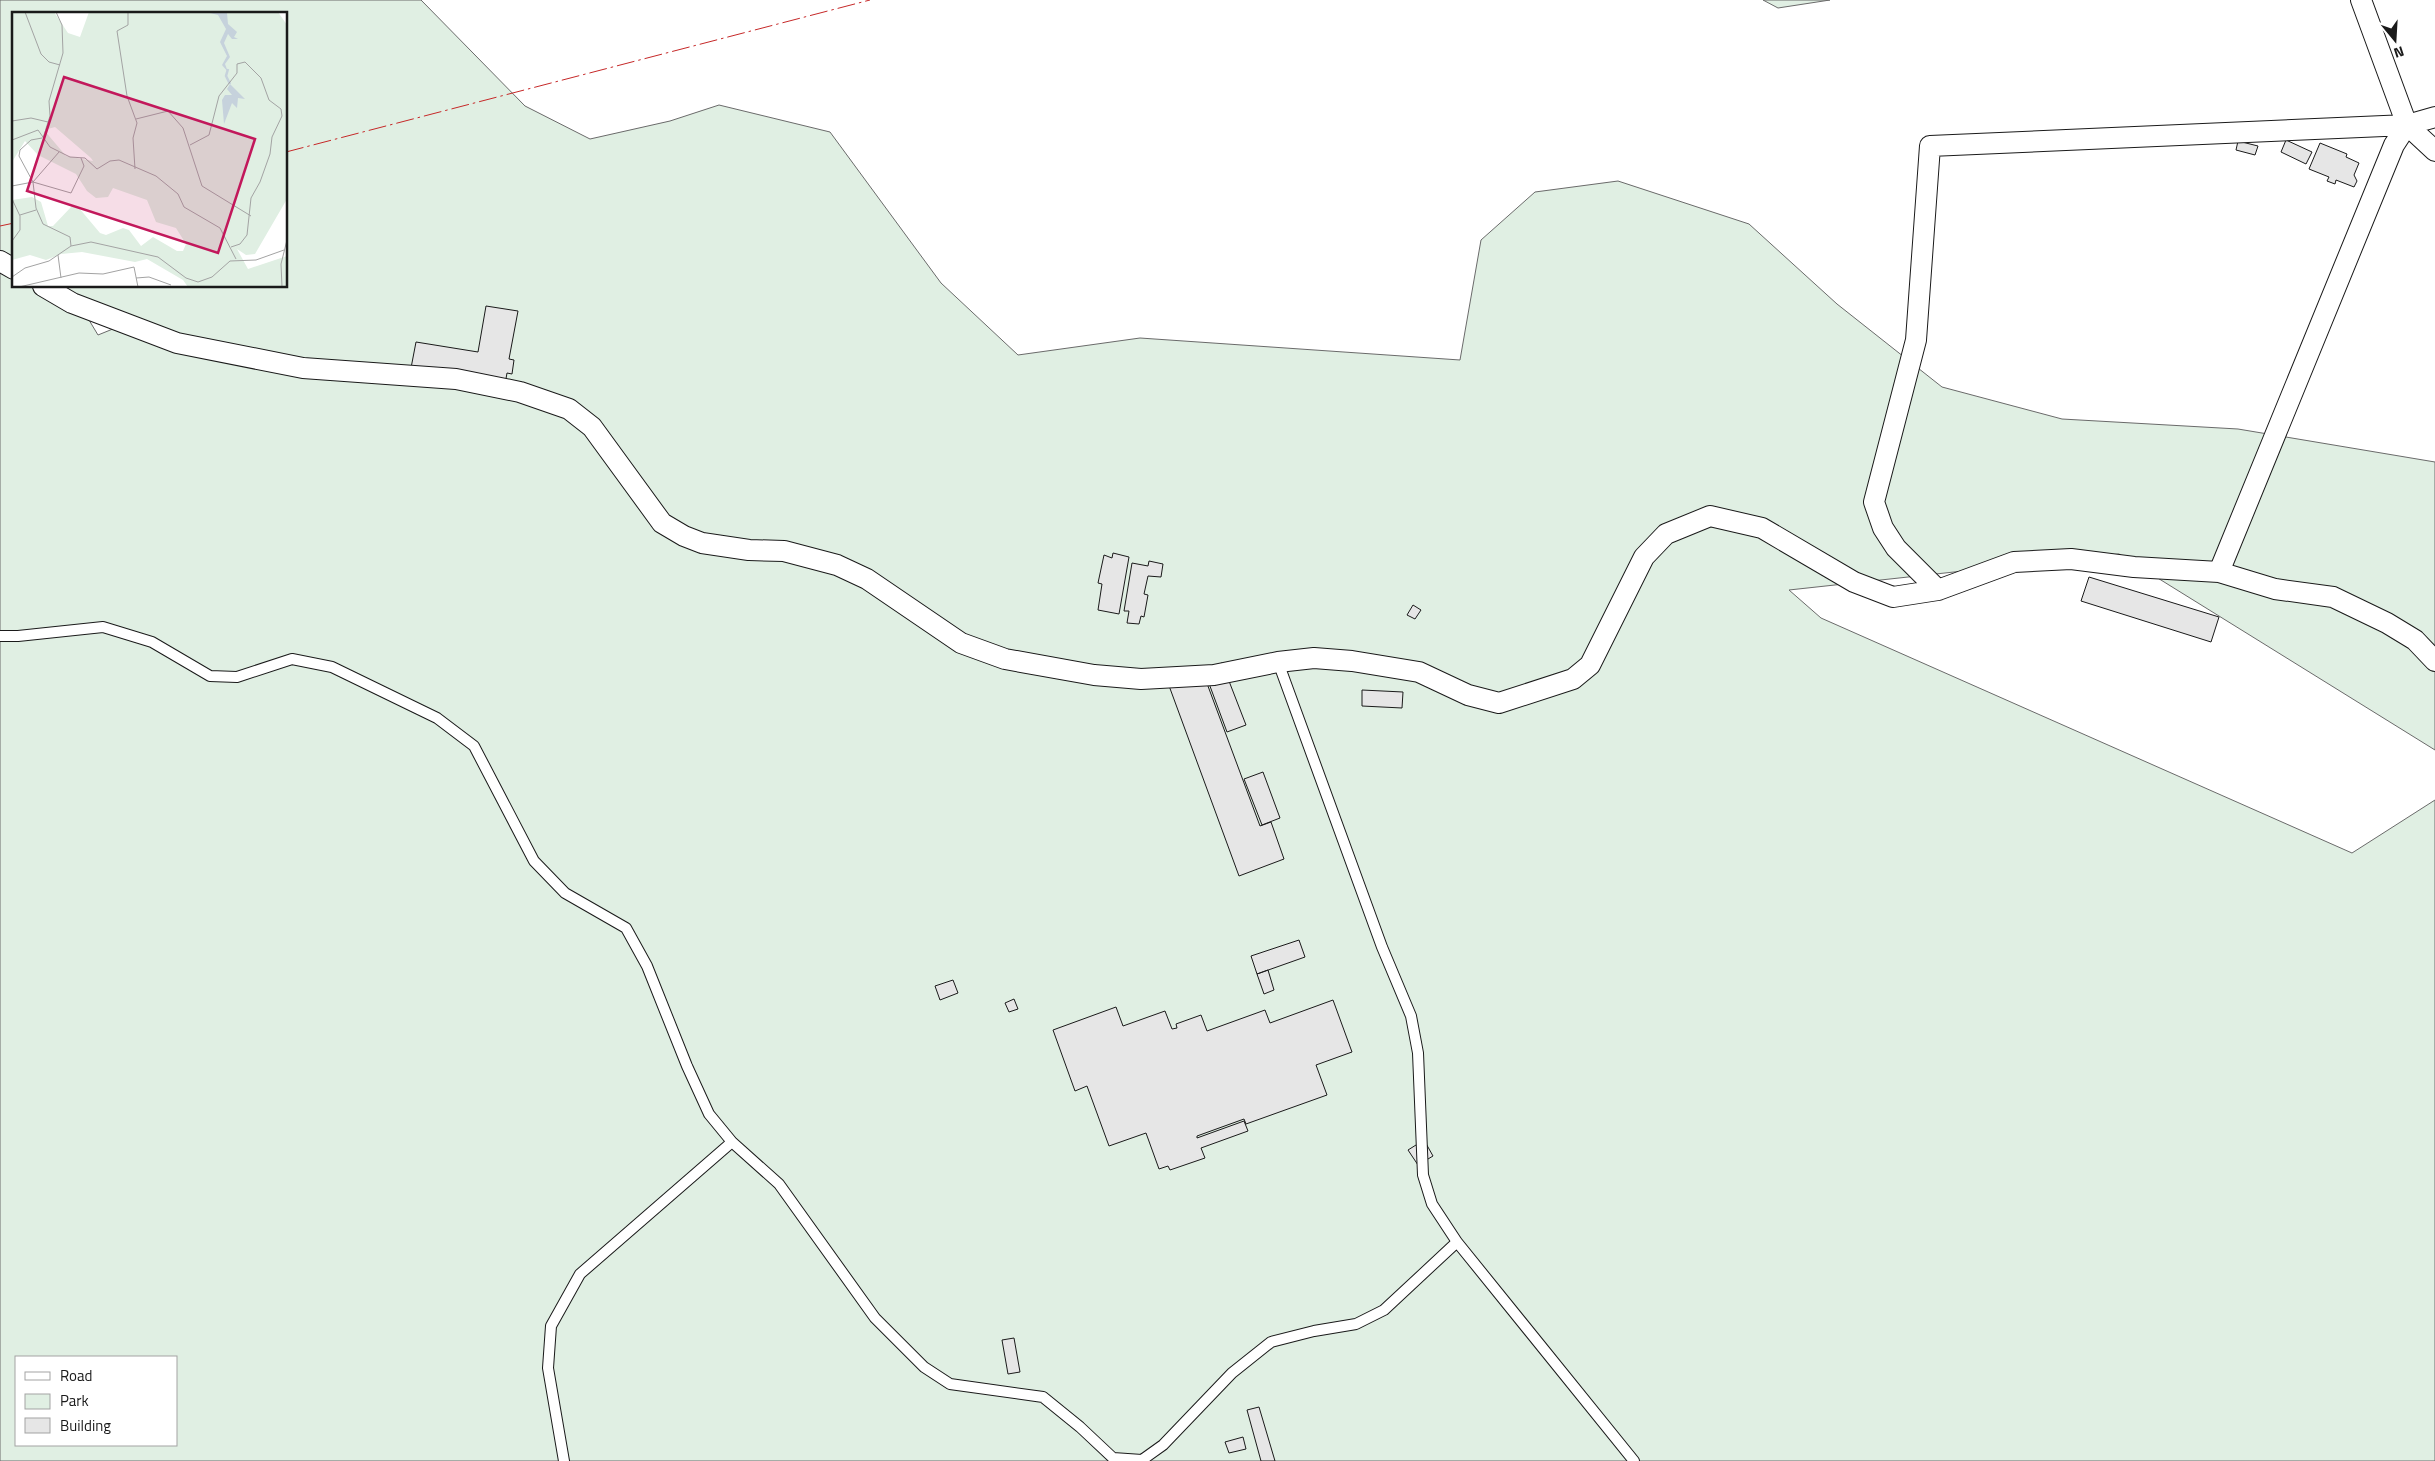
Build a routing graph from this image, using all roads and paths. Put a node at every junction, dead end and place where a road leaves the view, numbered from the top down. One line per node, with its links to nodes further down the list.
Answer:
1 (2361, 0): 3 (street)
2 (2435, 117): 3 (street)
3 (2407, 125): 4 (street); 8 (street); 9 (street)
4 (2435, 151)
5 (0, 261): 6 (street)
6 (12, 268)
7 (46, 288): 12 (street)
8 (2219, 572): 9 (street); 11 (street)
9 (1938, 590): 12 (street)
10 (0, 636): 13 (lane)
11 (2435, 661)
12 (1278, 662): 14 (lane)
13 (732, 1142): 14 (lane); 15 (lane)
14 (1457, 1242): 16 (lane)
15 (564, 1461)
16 (1634, 1461)

